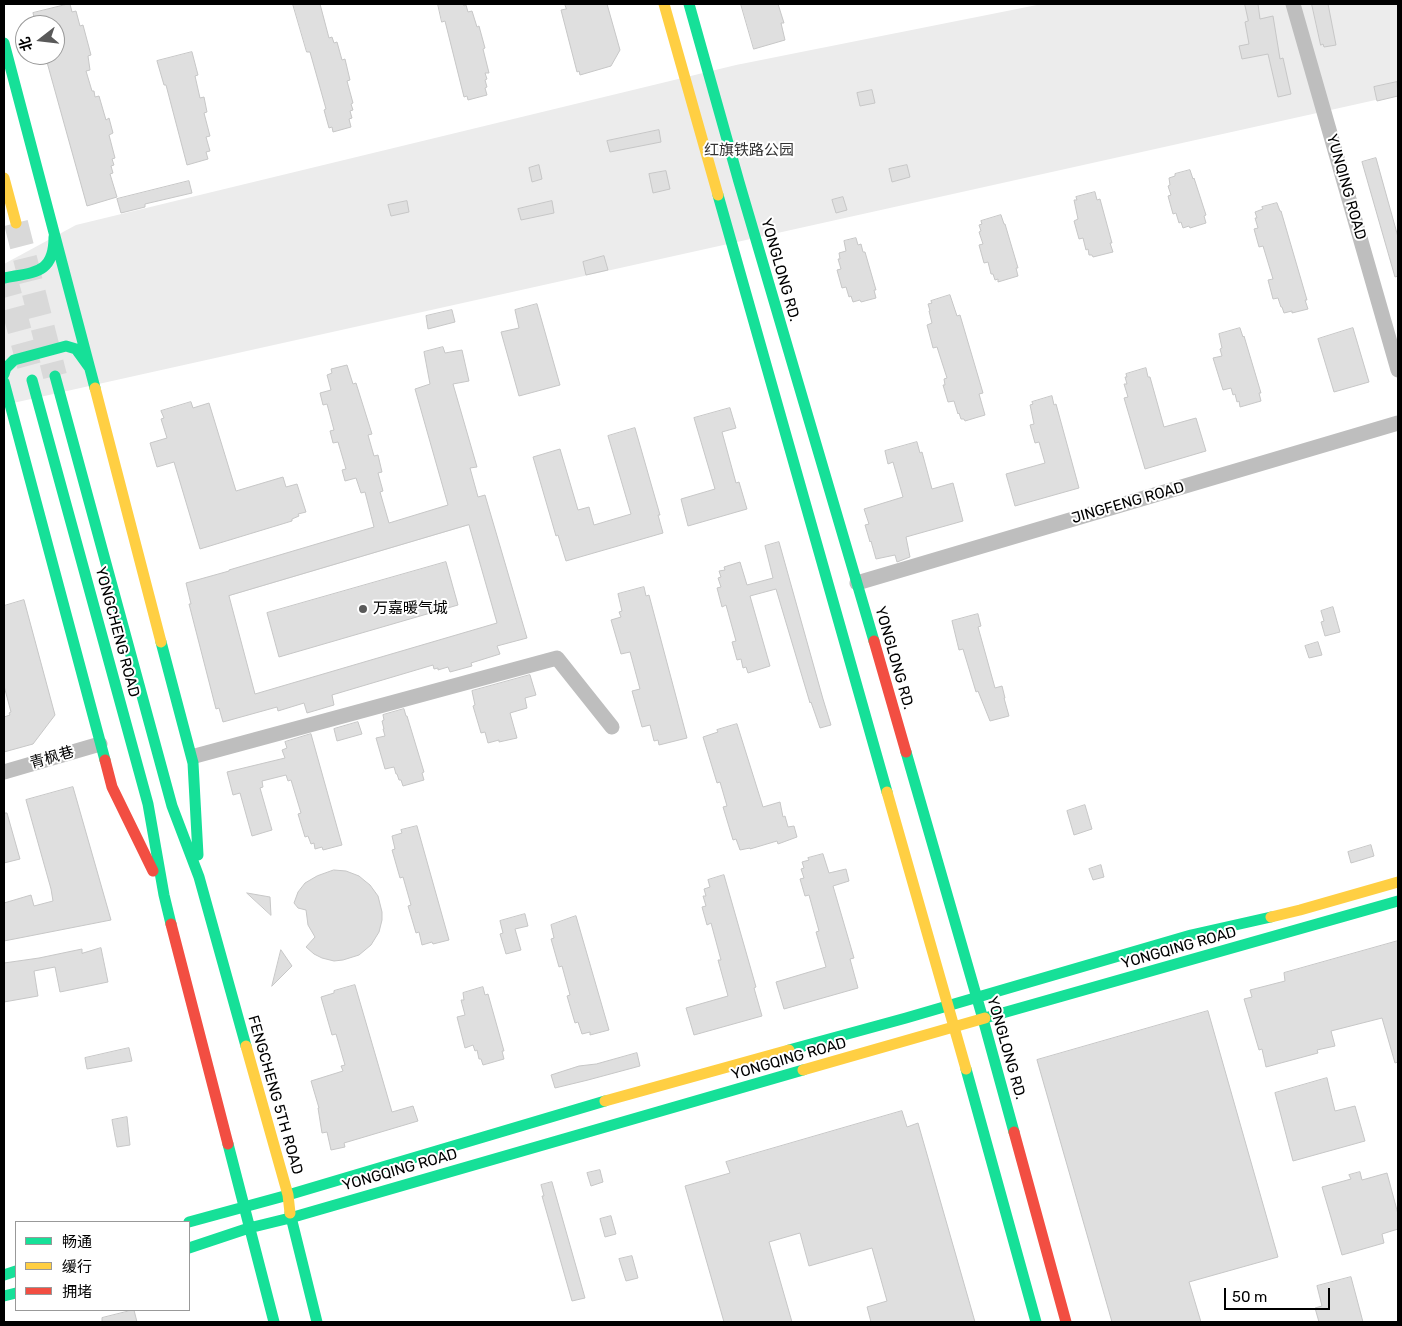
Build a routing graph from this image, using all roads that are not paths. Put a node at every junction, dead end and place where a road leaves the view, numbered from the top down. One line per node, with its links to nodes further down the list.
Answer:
1 (664, 4): 26 (street)
2 (689, 4): 16 (street, YONGLONG RD.)
3 (1293, 4): 10 (street, YUNQING ROAD)
4 (4, 43): 7 (street)
5 (4, 178): 6 (street)
6 (16, 223)
7 (54, 234): 8 (street); 9 (street)
8 (4, 278)
9 (90, 369): 11 (street); 21 (street)
10 (1398, 370)
11 (4, 374)
12 (54, 376): 21 (street, YONGCHENG ROAD)
13 (32, 380): 23 (street, YONGCHENG ROAD)
14 (4, 382): 18 (street)
15 (1398, 423): 16 (street, JINGFENG ROAD)
16 (857, 583): 25 (street, YONGLONG RD.)
17 (612, 727): 19 (street)
18 (100, 744): 20 (street, 青枫巷); 23 (street)
19 (195, 756)
20 (4, 772)
21 (199, 876): 29 (street, FENGCHENG 5TH ROAD)
22 (1398, 882): 25 (street, YONGQING ROAD)
23 (164, 894): 30 (street)
24 (1398, 901): 27 (street, YONGQING ROAD)
25 (977, 997): 26 (street, YONGQING ROAD); 27 (street, YONGLONG RD.)
26 (948, 1006): 28 (street); 29 (street, YONGQING ROAD)
27 (983, 1019): 28 (street, YONGQING ROAD); 38 (street, YONGLONG RD.)
28 (954, 1027): 31 (street, YONGQING ROAD); 37 (street)
29 (288, 1195): 30 (street, YONGQING ROAD); 31 (street, FENGCHENG 5TH ROAD)
30 (244, 1206): 32 (street, YONGQING ROAD); 33 (street)
31 (290, 1218): 33 (street, YONGQING ROAD); 36 (street, FENGCHENG 5TH ROAD)
32 (190, 1222)
33 (249, 1228): 34 (street, YONGQING ROAD); 35 (street)
34 (190, 1248)
35 (274, 1322)
36 (318, 1322)
37 (1036, 1322)
38 (1066, 1322)

